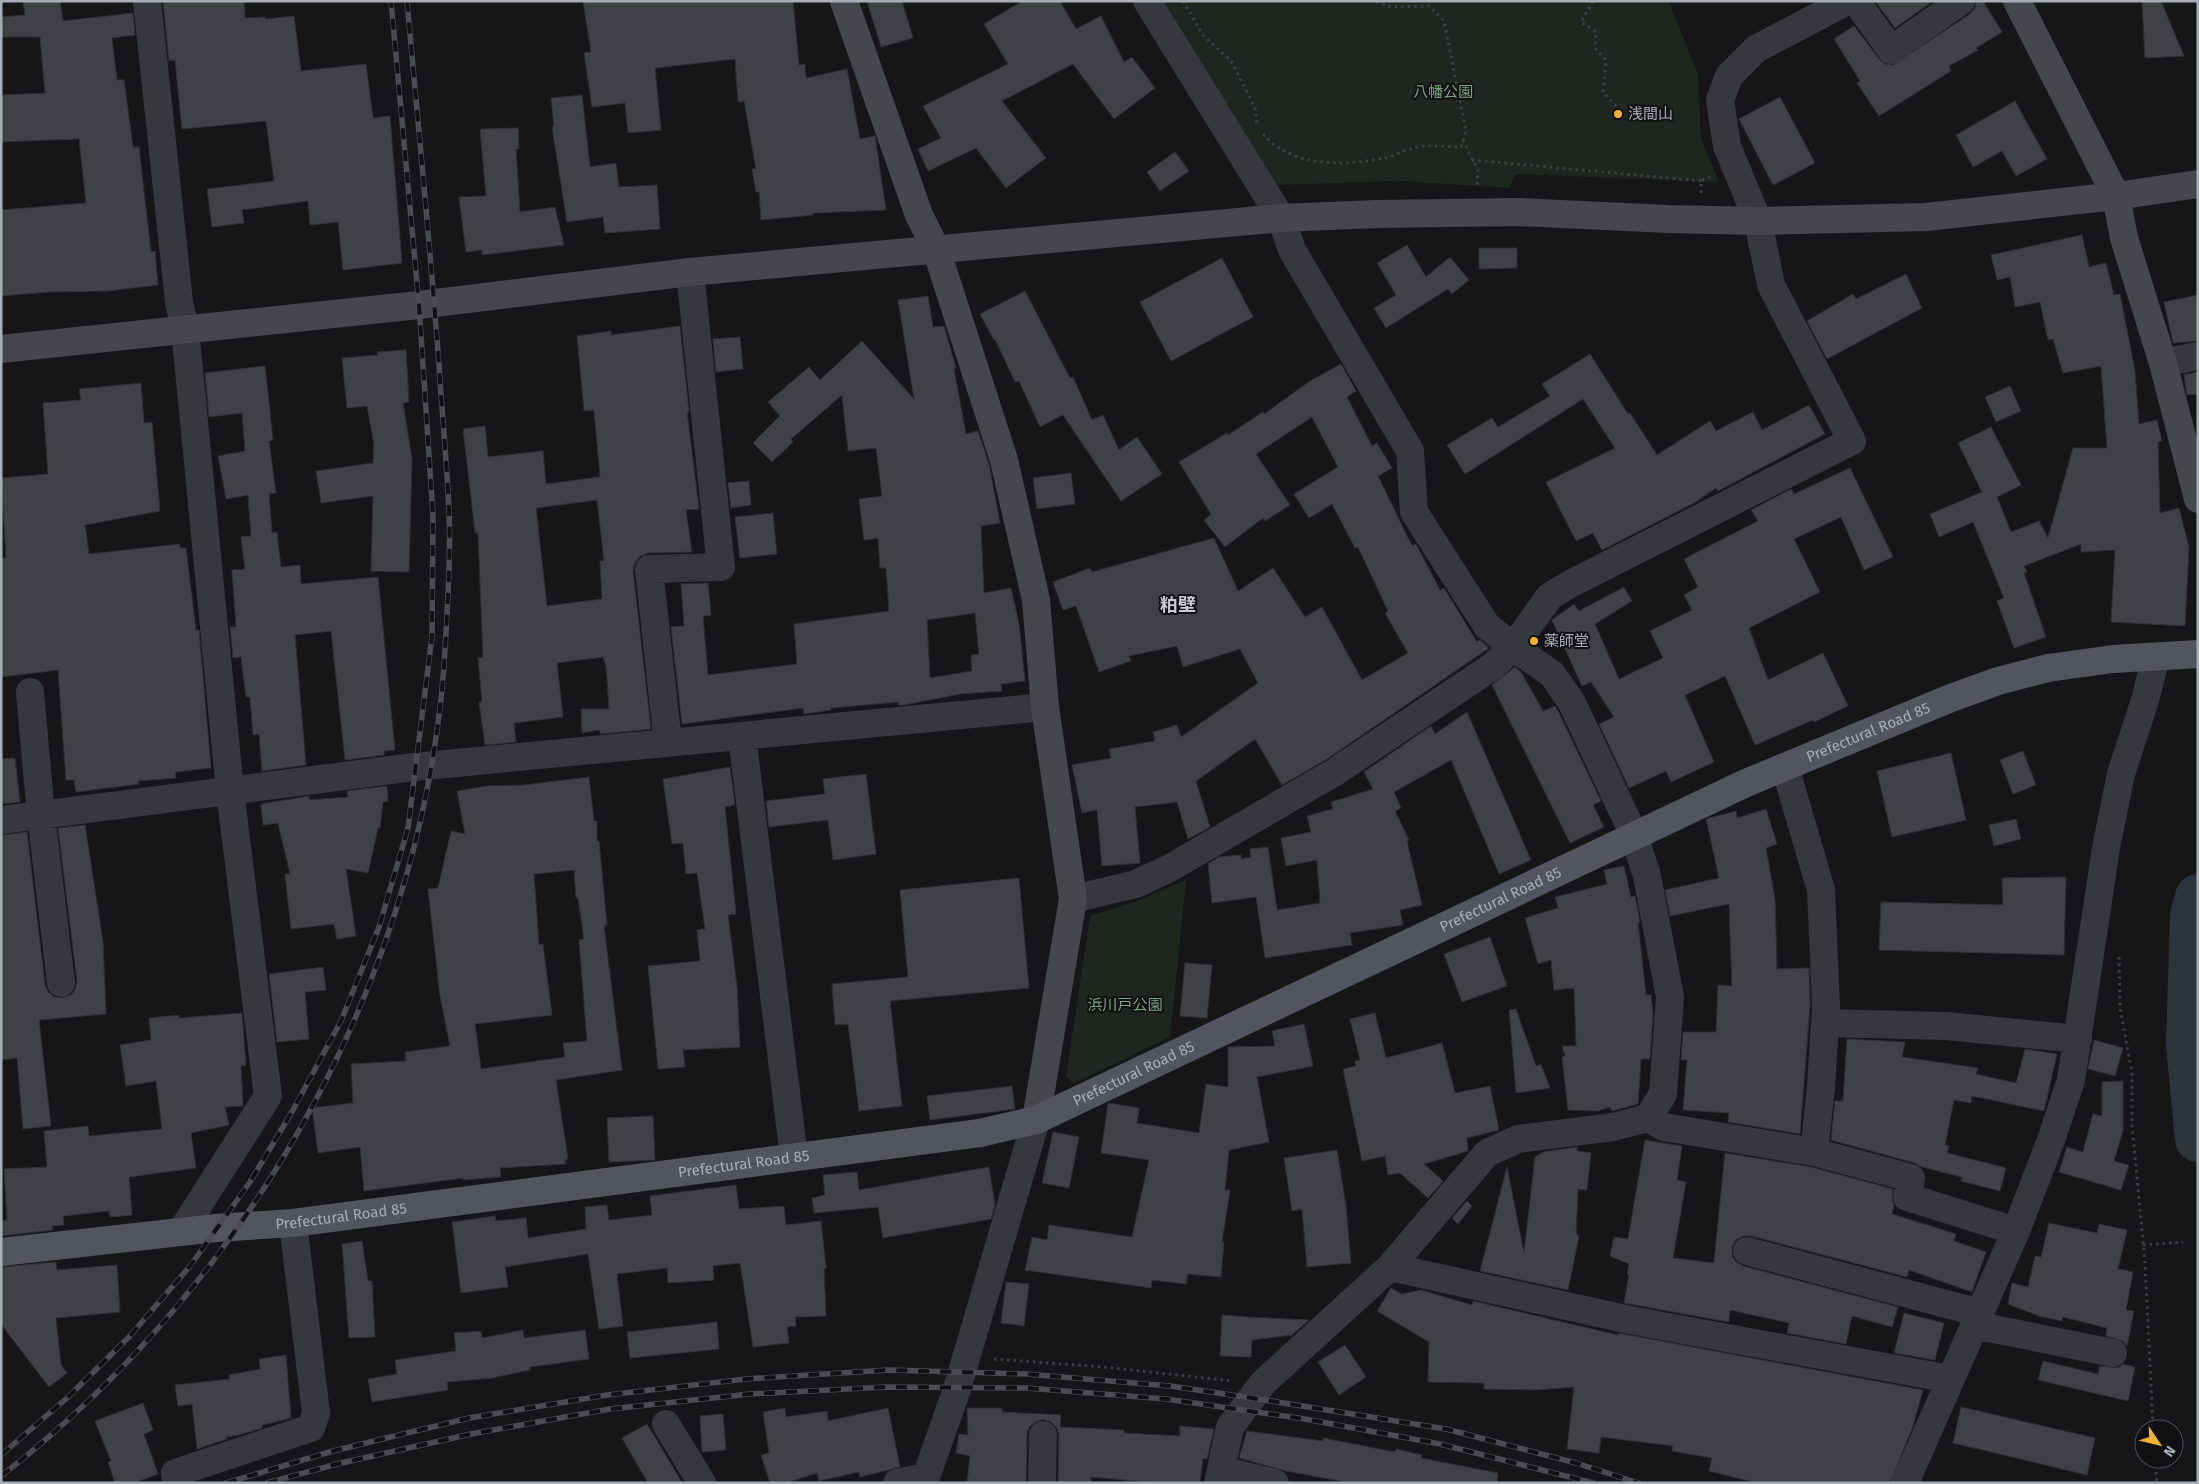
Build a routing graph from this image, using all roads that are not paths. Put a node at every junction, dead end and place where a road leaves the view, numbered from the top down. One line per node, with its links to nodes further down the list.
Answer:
1 (148, 1): 14 (street)
2 (844, 1): 12 (street)
3 (1147, 1): 10 (street)
4 (1847, 1): 11 (street)
5 (1856, 1): 6 (street)
6 (1961, 1)
7 (2017, 1): 9 (street)
8 (2198, 184): 9 (street)
9 (2116, 196): 11 (street); 17 (street)
10 (1281, 218): 11 (street); 12 (street); 19 (street)
11 (1758, 220): 19 (street)
12 (936, 249): 13 (street); 23 (street)
13 (690, 272): 14 (street); 25 (street)
14 (185, 329): 15 (street); 27 (street)
15 (1, 349)
16 (2198, 356): 17 (street)
17 (2163, 363): 18 (street)
18 (2198, 499)
19 (1513, 647): 30 (street); 31 (street)
20 (2198, 654): 21 (main road, Prefectural Road 85)
21 (2156, 657): 26 (main road, Prefectural Road 85); 34 (street)
22 (30, 692): 28 (street)
23 (1045, 707): 24 (street); 31 (street)
24 (742, 736): 25 (street); 38 (street)
25 (668, 743): 27 (street)
26 (1784, 767): 30 (main road, Prefectural Road 85); 33 (street)
27 (230, 791): 28 (street); 41 (street)
28 (41, 815): 29 (street); 32 (street)
29 (1, 820)
30 (1634, 835): 35 (street); 36 (main road, Prefectural Road 85)
31 (1073, 899): 36 (street)
32 (61, 983)
33 (1825, 1023): 34 (street); 37 (street)
34 (2078, 1039): 40 (street)
35 (1648, 1118): 37 (street); 44 (street)
36 (1036, 1120): 38 (main road, Prefectural Road 85); 51 (street)
37 (1814, 1152): 40 (street)
38 (794, 1157): 39 (main road, Prefectural Road 85)
39 (293, 1223): 41 (main road, Prefectural Road 85); 52 (street)
40 (2016, 1231): 45 (street)
41 (181, 1232): 43 (main road, Prefectural Road 85)
42 (1747, 1251): 45 (street)
43 (1, 1252)
44 (1390, 1267): 47 (street); 50 (street)
45 (1977, 1319): 46 (street); 47 (street)
46 (2114, 1353)
47 (1950, 1379): 57 (street)
48 (666, 1424): 53 (street)
49 (1043, 1435): 55 (street)
50 (1219, 1476): 56 (street)
51 (925, 1480): 54 (street)
52 (176, 1483)
53 (702, 1483)
54 (897, 1483)
55 (1042, 1483)
56 (1275, 1483)
57 (1905, 1483)

